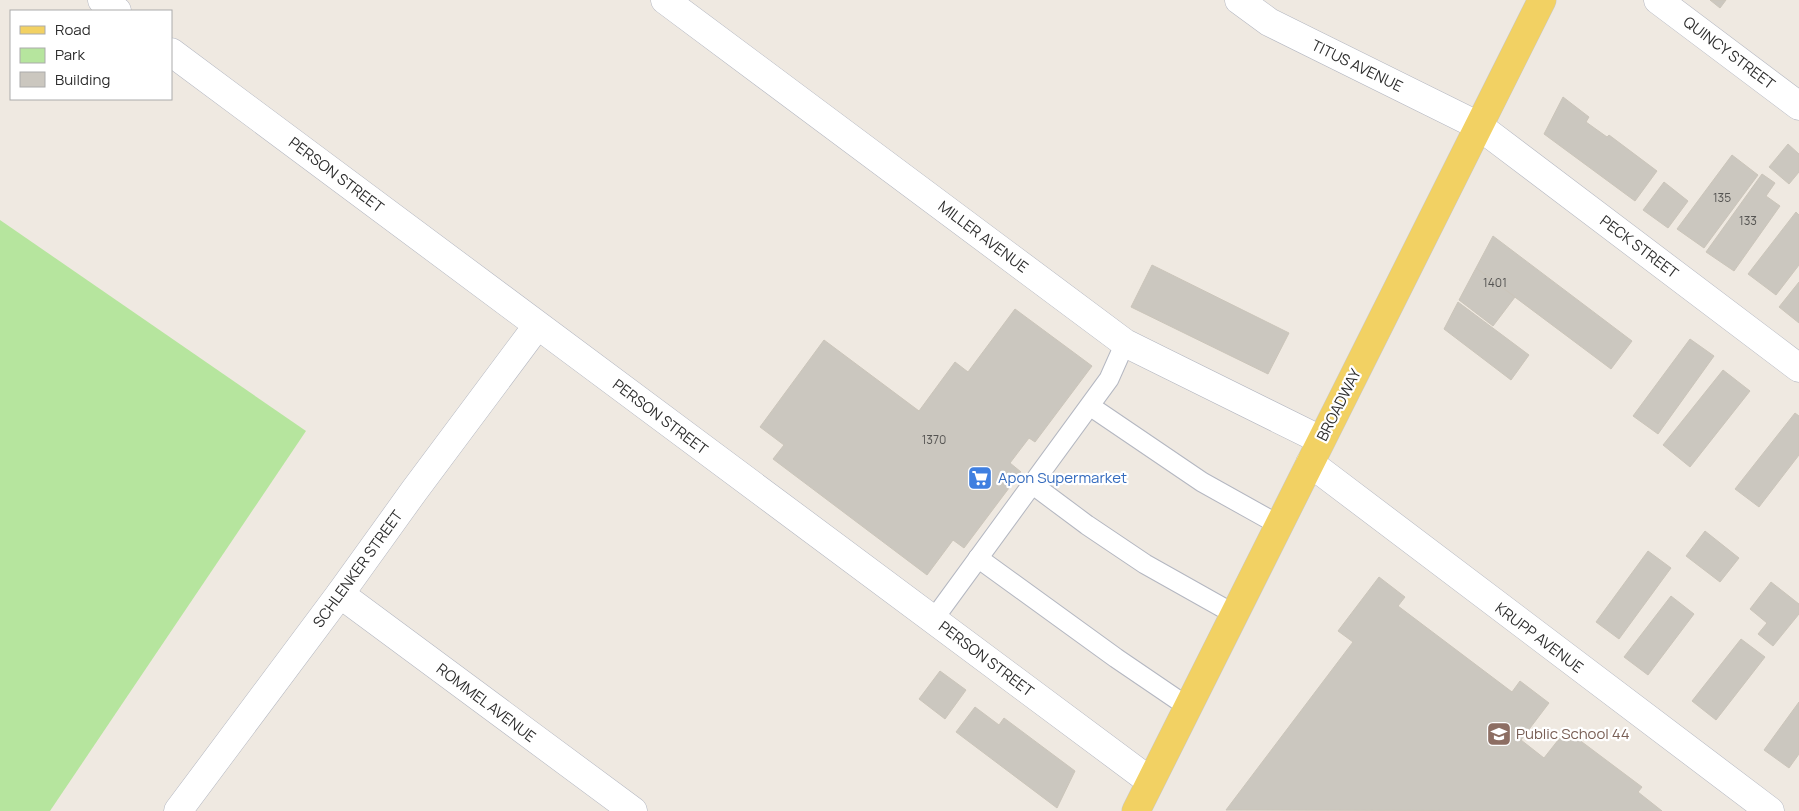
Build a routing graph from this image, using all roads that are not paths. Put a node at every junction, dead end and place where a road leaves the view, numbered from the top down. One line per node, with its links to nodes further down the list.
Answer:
1 (102, 0): 6 (street)
2 (665, 0): 11 (street, MILLER AVENUE)
3 (1239, 0): 9 (street, TITUS AVENUE)
4 (1542, 0): 9 (main road, BROADWAY)
5 (1658, 0): 8 (street, QUINCY STREET)
6 (116, 10)
7 (172, 53): 10 (street, PERSON STREET)
8 (1799, 106)
9 (1479, 126): 12 (street, PECK STREET); 14 (main road, BROADWAY)
10 (538, 326): 18 (street, SCHLENKER STREET); 20 (street, PERSON STREET)
11 (1125, 343): 13 (lane); 14 (street, MILLER AVENUE)
12 (1799, 368)
13 (1090, 406): 15 (lane); 16 (lane)
14 (1316, 452): 16 (main road, BROADWAY); 26 (street, KRUPP AVENUE)
15 (1032, 484): 17 (lane); 19 (lane)
16 (1278, 526): 19 (main road, BROADWAY)
17 (978, 558): 20 (lane); 21 (lane)
18 (340, 594): 23 (street, SCHLENKER STREET); 24 (street, ROMMEL AVENUE)
19 (1234, 614): 21 (main road, BROADWAY)
20 (933, 620): 22 (street, PERSON STREET)
21 (1188, 706): 22 (main road, BROADWAY)
22 (1150, 781): 25 (main road, BROADWAY)
23 (178, 811)
24 (632, 811)
25 (1136, 811)
26 (1770, 811)

